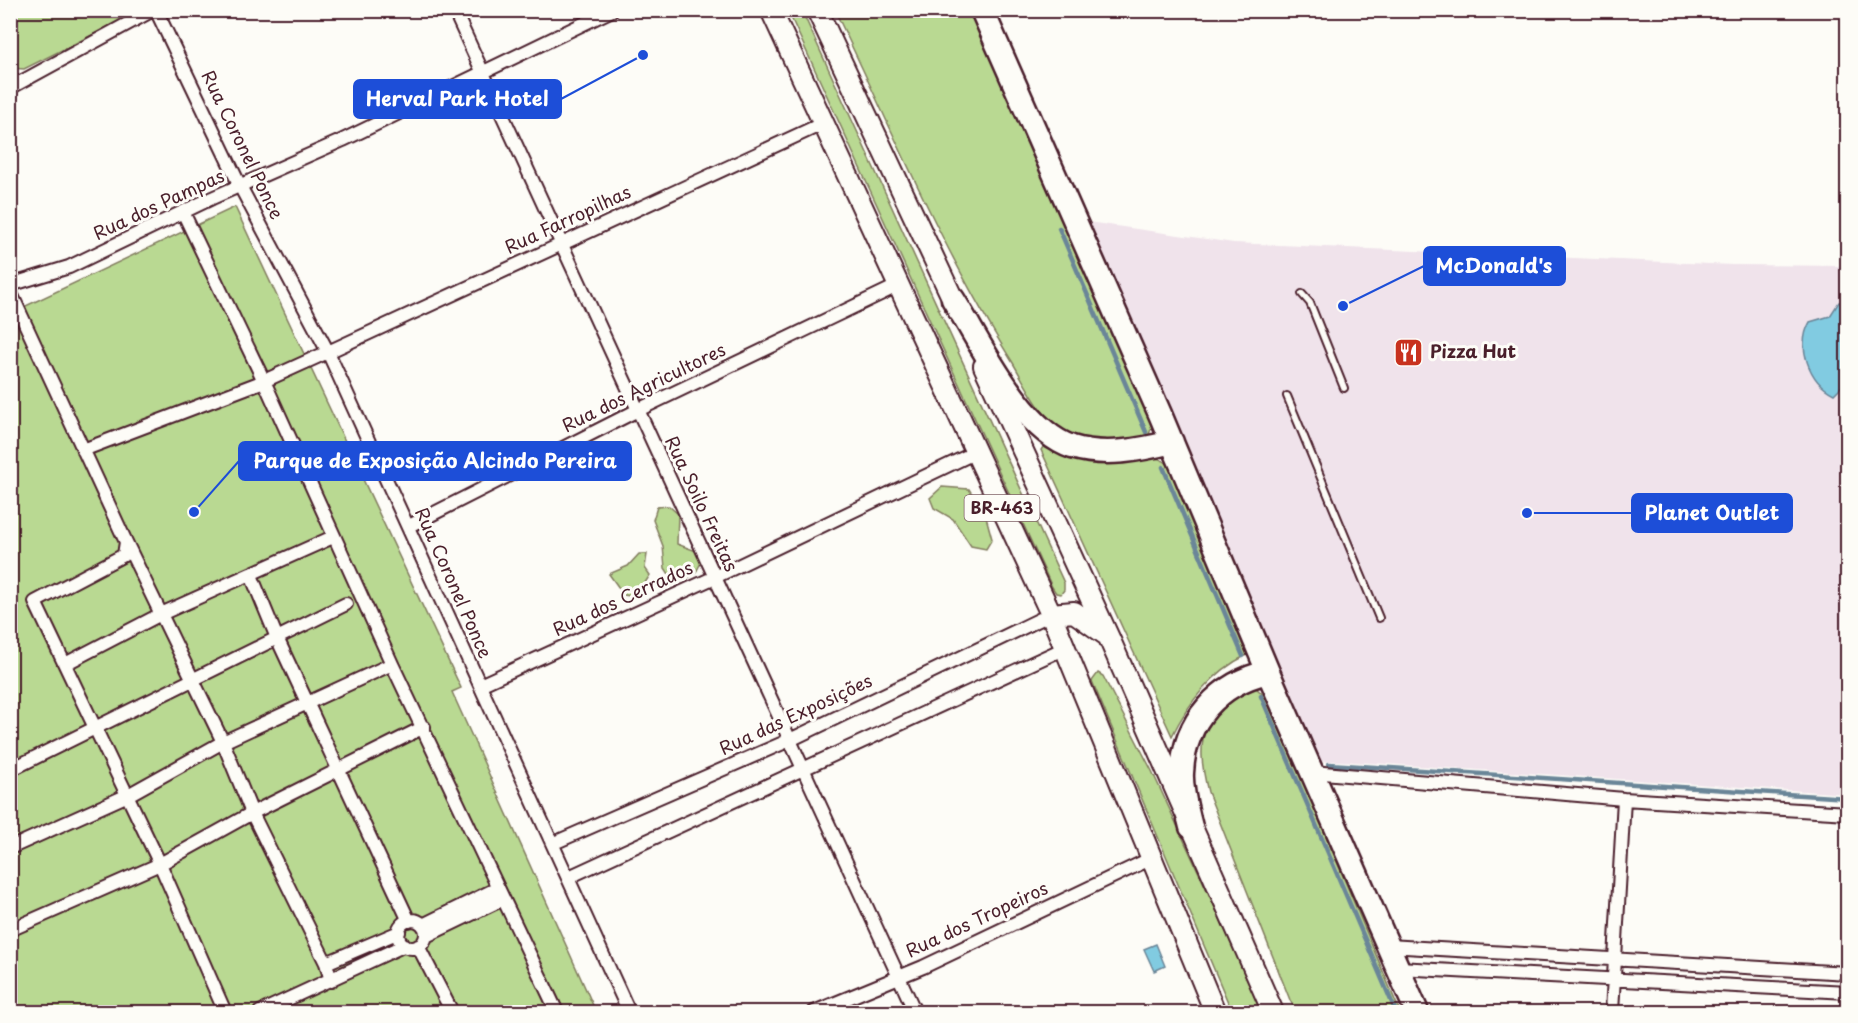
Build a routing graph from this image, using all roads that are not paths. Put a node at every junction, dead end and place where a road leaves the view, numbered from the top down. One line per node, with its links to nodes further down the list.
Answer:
1 (155, 10): 9 (street); 12 (street, Rua Coronel Ponce)
2 (454, 10): 7 (street, Rua Soilo Freitas)
3 (612, 10): 7 (street, Rua dos Pampas)
4 (771, 10): 11 (main road, BR-463)
5 (817, 10): 19 (main road, BR-463)
6 (982, 10): 25 (highway)
7 (483, 72): 12 (street, Rua dos Pampas); 14 (street, Rua Soilo Freitas)
8 (10, 77): 9 (lane)
9 (27, 80): 10 (street)
10 (10, 88)
11 (824, 123): 14 (street, Rua Farropilhas); 16 (main road, BR-463)
12 (240, 186): 13 (street, Rua dos Pampas); 20 (street, Rua Coronel Ponce)
13 (183, 212): 15 (street, Rua dos Pampas); 21 (street)
14 (561, 242): 20 (street, Rua Farropilhas); 24 (street, Rua Soilo Freitas)
15 (10, 285)
16 (897, 286): 24 (street, Rua dos Agricultores); 27 (main road, BR-463)
17 (10, 291): 26 (street)
18 (1302, 294): 22 (lane)
19 (953, 299): 25 (highway); 38 (main road, BR-463)
20 (328, 352): 21 (street, Rua Farropilhas); 28 (street, Rua Coronel Ponce)
21 (264, 381): 26 (street, Rua Farropilhas); 29 (street)
22 (1344, 388)
23 (1287, 396): 36 (lane)
24 (638, 410): 28 (street, Rua dos Agricultores); 32 (street, Rua Soilo Freitas)
25 (1172, 442): 42 (highway)
26 (83, 450): 30 (street)
27 (976, 452): 32 (street, Rua dos Cerrados); 35 (main road, BR-463)
28 (409, 526): 44 (street, Rua Coronel Ponce)
29 (333, 537): 31 (street); 41 (street)
30 (126, 542): 34 (street); 40 (street)
31 (250, 575): 34 (street); 37 (street)
32 (715, 577): 44 (street, Rua dos Cerrados); 48 (street, Rua Soilo Freitas)
33 (346, 604): 37 (street)
34 (161, 614): 40 (street); 43 (street)
35 (1051, 614): 38 (main road); 39 (main road, BR-463); 48 (street, Rua das Exposições)
36 (1379, 618)
37 (277, 638): 43 (street); 45 (street)
38 (1109, 638): 58 (main road, BR-463)
39 (1065, 648): 51 (street); 61 (main road, BR-463)
40 (65, 664): 47 (street)
41 (392, 664): 45 (street); 46 (street)
42 (1268, 672): 53 (highway); 58 (highway)
43 (193, 680): 47 (street); 49 (street)
44 (480, 685): 59 (street, Rua Coronel Ponce)
45 (307, 702): 49 (street); 50 (street)
46 (424, 727): 50 (street); 64 (street)
47 (96, 729): 52 (street); 54 (street)
48 (790, 740): 51 (street, Rua Soilo Freitas); 59 (street, Rua das Exposições)
49 (223, 742): 54 (street); 56 (street)
50 (339, 768): 56 (street); 65 (street)
51 (803, 768): 63 (street); 76 (street, Rua Soilo Freitas)
52 (10, 770)
53 (1312, 772): 55 (street); 71 (highway)
54 (128, 795): 60 (street); 62 (street)
55 (1624, 799): 57 (street); 72 (street)
56 (252, 813): 62 (street); 73 (street)
57 (1848, 813)
58 (1191, 827): 88 (main road, BR-463)
59 (554, 843): 63 (street, Rua Coronel Ponce)
60 (10, 849)
61 (1152, 858): 76 (street, Rua dos Tropeiros); 87 (main road, BR-463)
62 (160, 864): 66 (street); 80 (street)
63 (568, 877): 84 (street, Rua Coronel Ponce)
64 (500, 894): 67 (street); 83 (street)
65 (409, 921): 67 (street); 68 (street)
66 (10, 930)
67 (424, 930): 70 (street)
68 (399, 932): 69 (street); 73 (street)
69 (405, 945): 70 (street); 78 (street)
70 (418, 946): 82 (street)
71 (1388, 946): 72 (street); 74 (highway)
72 (1615, 959): 75 (street); 77 (street)
73 (326, 963): 78 (street)
74 (1398, 968): 77 (street); 89 (highway)
75 (1848, 973)
76 (899, 976): 85 (street, Rua dos Tropeiros); 86 (street, Rua Soilo Freitas)
77 (1614, 980): 79 (street); 90 (street)
78 (331, 981): 81 (street)
79 (1848, 992)
80 (225, 1012)
81 (260, 1012)
82 (452, 1012)
83 (557, 1012)
84 (629, 1012)
85 (814, 1012)
86 (915, 1012)
87 (1215, 1012)
88 (1273, 1012)
89 (1418, 1012)
90 (1612, 1012)

